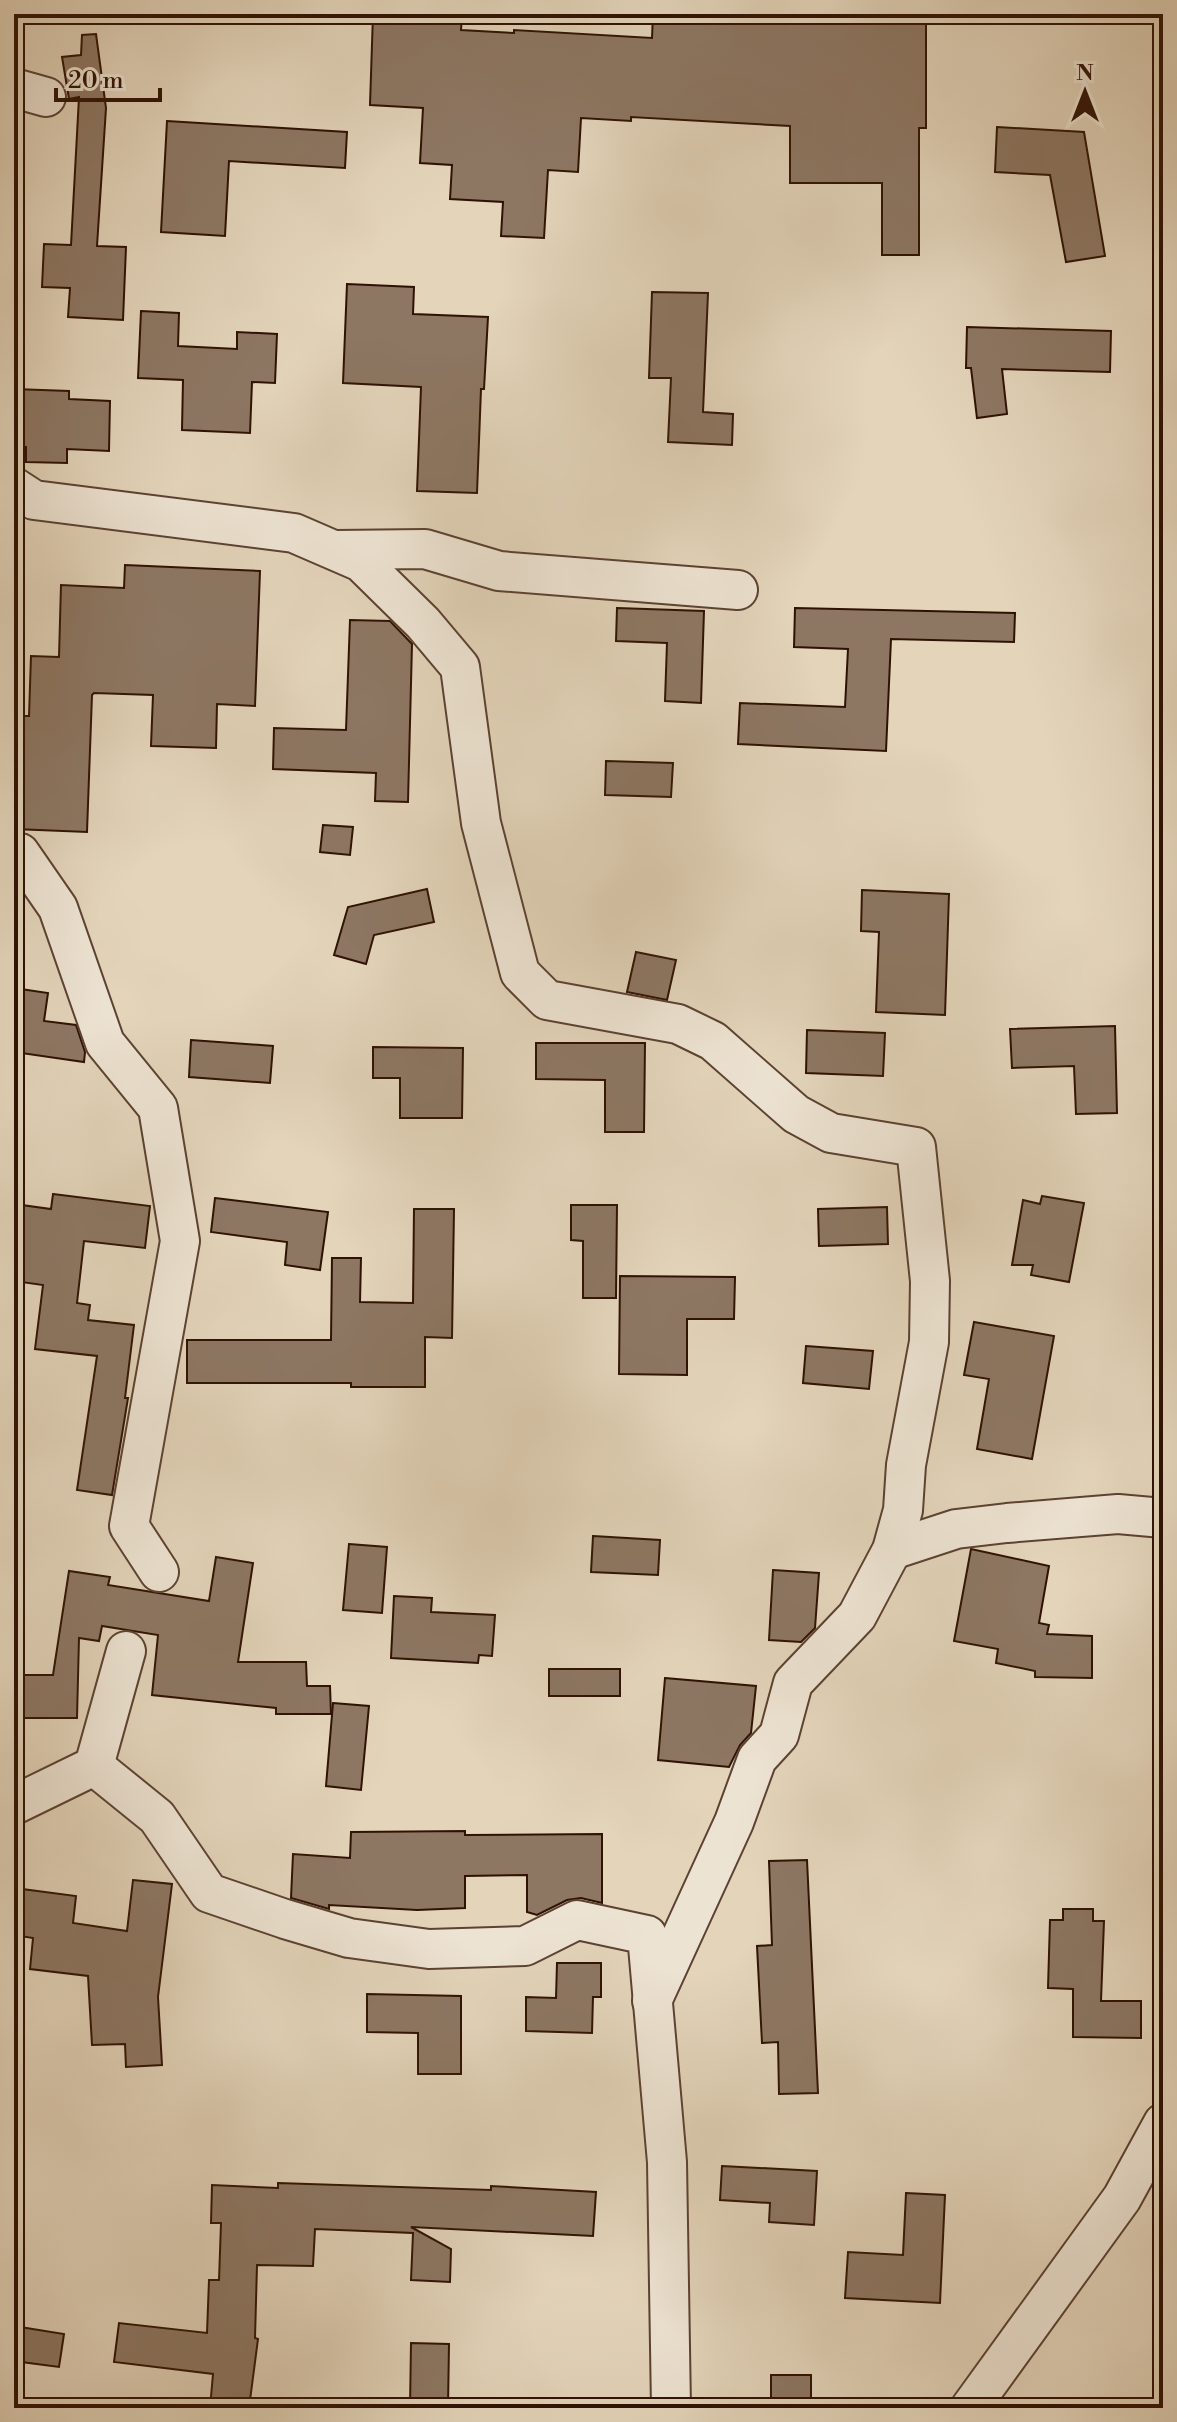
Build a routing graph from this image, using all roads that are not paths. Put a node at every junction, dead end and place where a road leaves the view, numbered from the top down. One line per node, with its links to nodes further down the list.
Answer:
1 (14, 487): 2 (street)
2 (336, 550): 3 (street); 6 (street)
3 (738, 590)
4 (14, 852): 7 (street)
5 (1163, 1518): 6 (street)
6 (892, 1550): 11 (street)
7 (159, 1572)
8 (126, 1651): 9 (street)
9 (94, 1766): 10 (street); 11 (street)
10 (14, 1805)
11 (652, 2001): 13 (street)
12 (1163, 2123): 14 (street)
13 (671, 2408)
14 (970, 2408)

